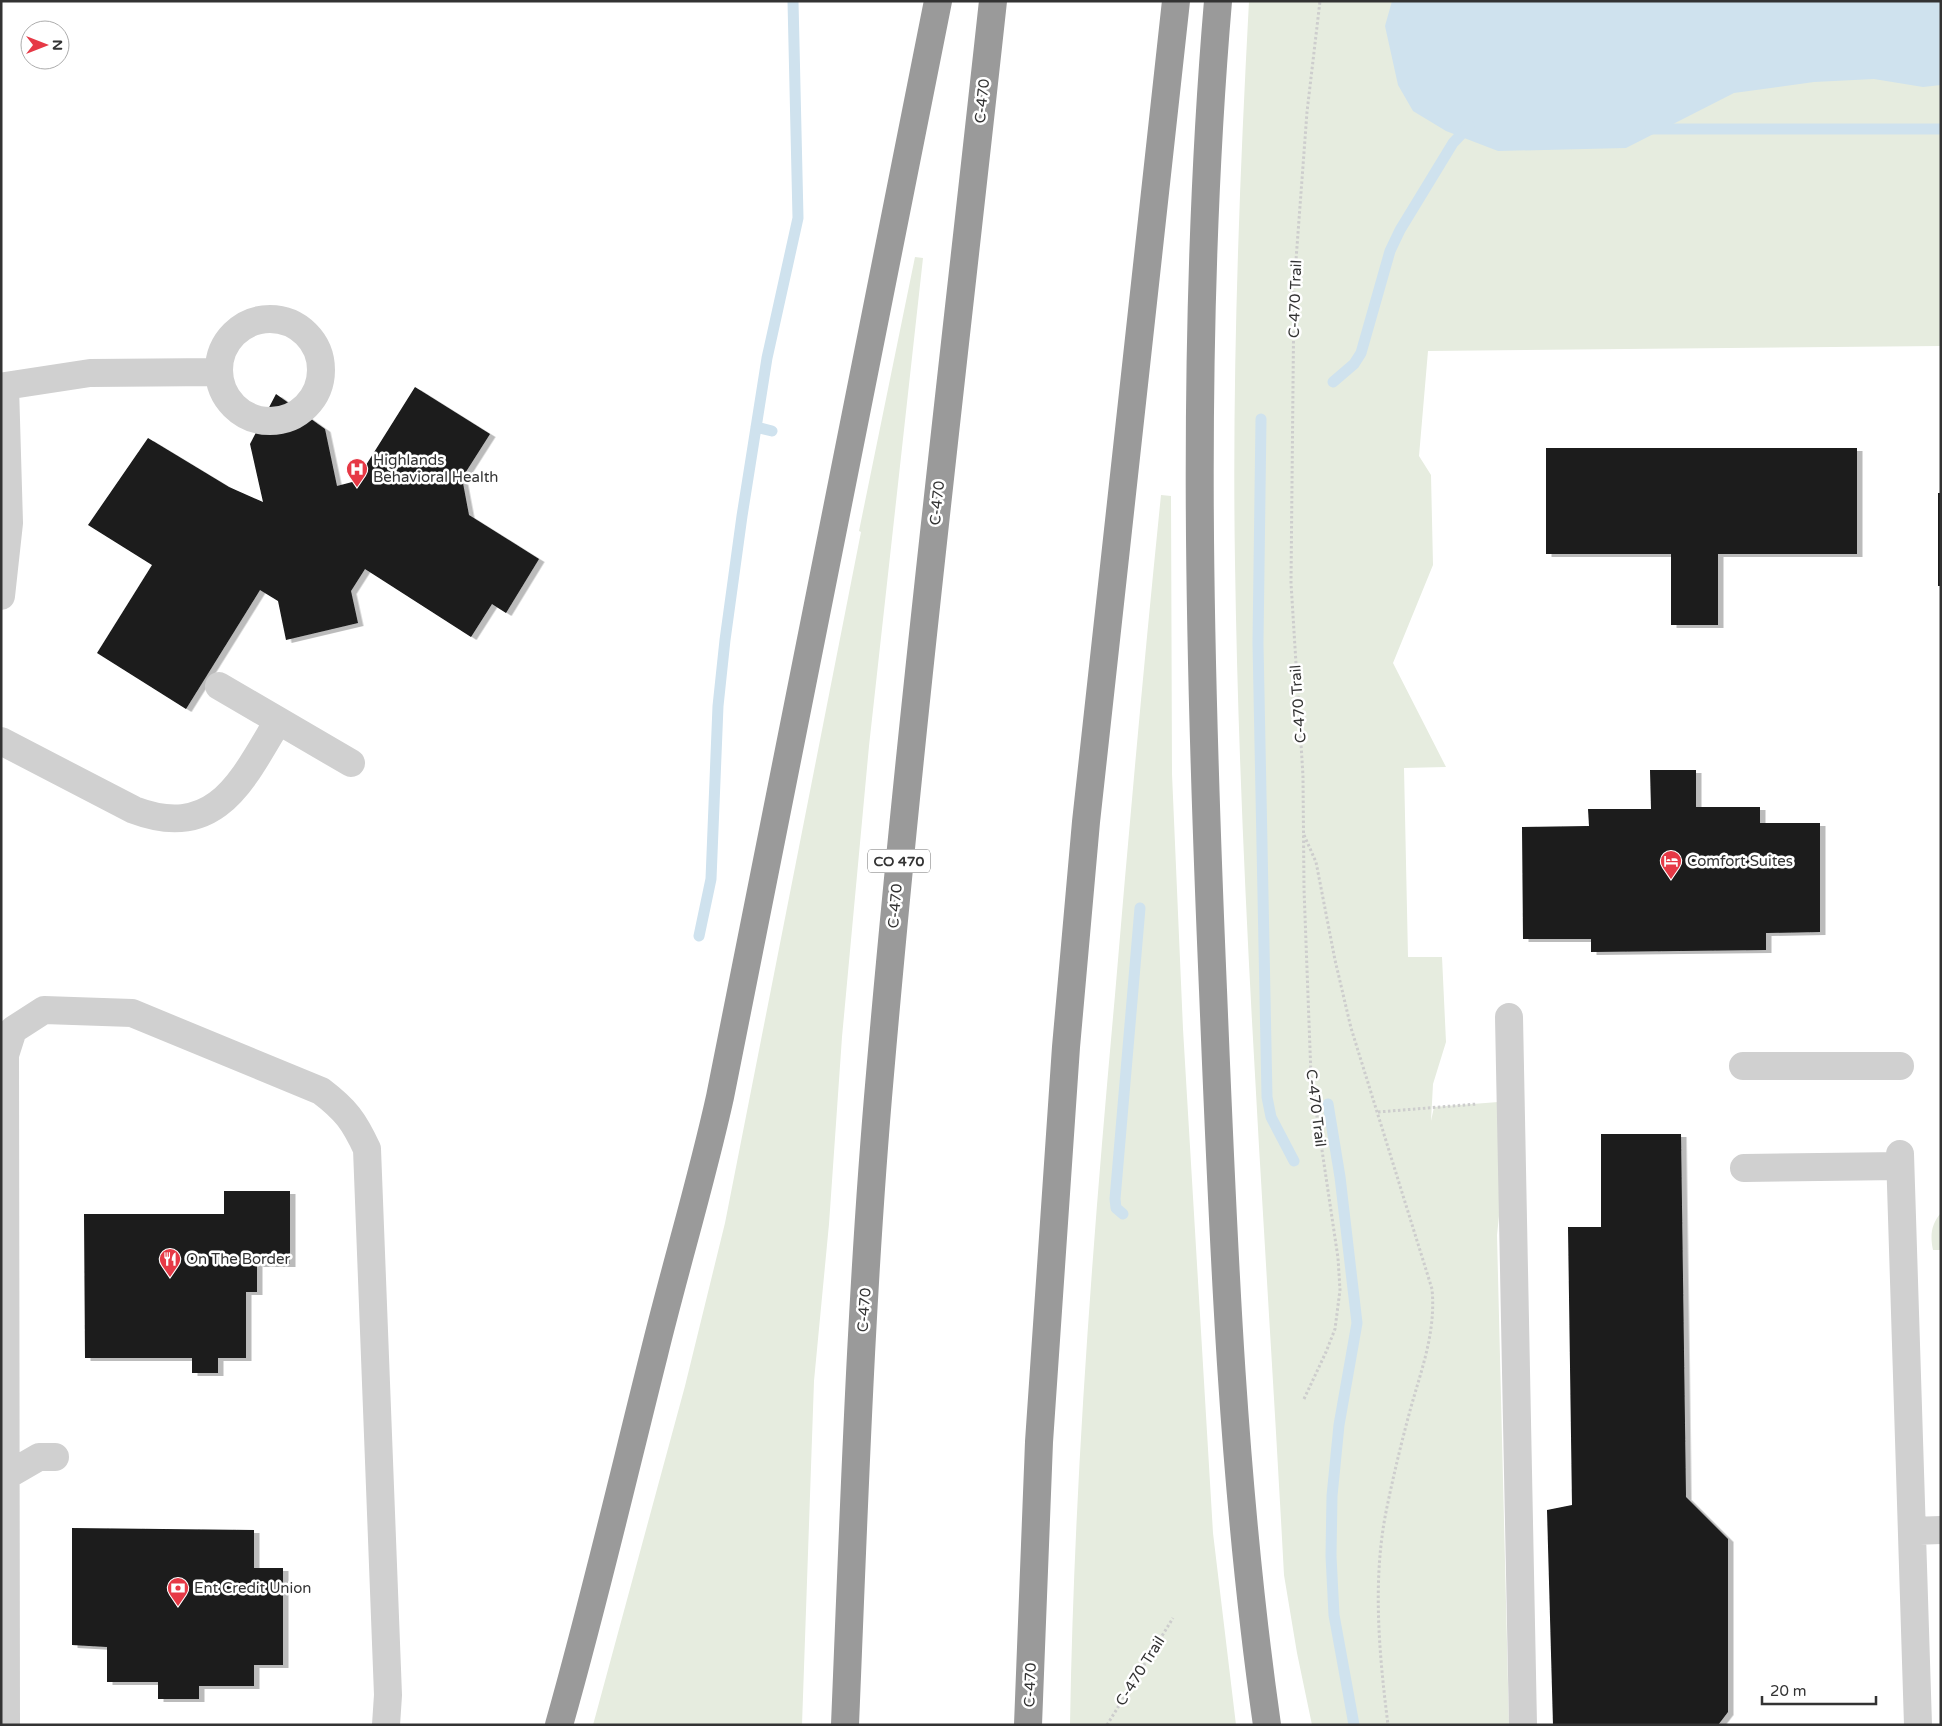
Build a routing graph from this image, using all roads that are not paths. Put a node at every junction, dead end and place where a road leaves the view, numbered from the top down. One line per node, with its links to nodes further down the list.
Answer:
1 (938, 1): 21 (highway)
2 (993, 1): 22 (highway, C-470 / CO 470)
3 (1176, 1): 23 (highway, C-470)
4 (1218, 1): 24 (highway)
5 (219, 372): 6 (lane)
6 (1, 596)
7 (219, 686): 8 (lane)
8 (278, 721): 9 (lane); 10 (lane)
9 (1, 741)
10 (351, 763)
11 (1509, 1017): 25 (lane)
12 (1743, 1066): 13 (lane)
13 (1900, 1066)
14 (1744, 1168): 18 (lane)
15 (55, 1457): 16 (lane)
16 (3, 1478): 19 (lane); 20 (lane)
17 (1941, 1530): 18 (lane)
18 (1912, 1531): 26 (lane)
19 (6, 1725)
20 (386, 1725)
21 (560, 1725)
22 (845, 1725)
23 (1028, 1725)
24 (1267, 1725)
25 (1523, 1725)
26 (1918, 1725)

